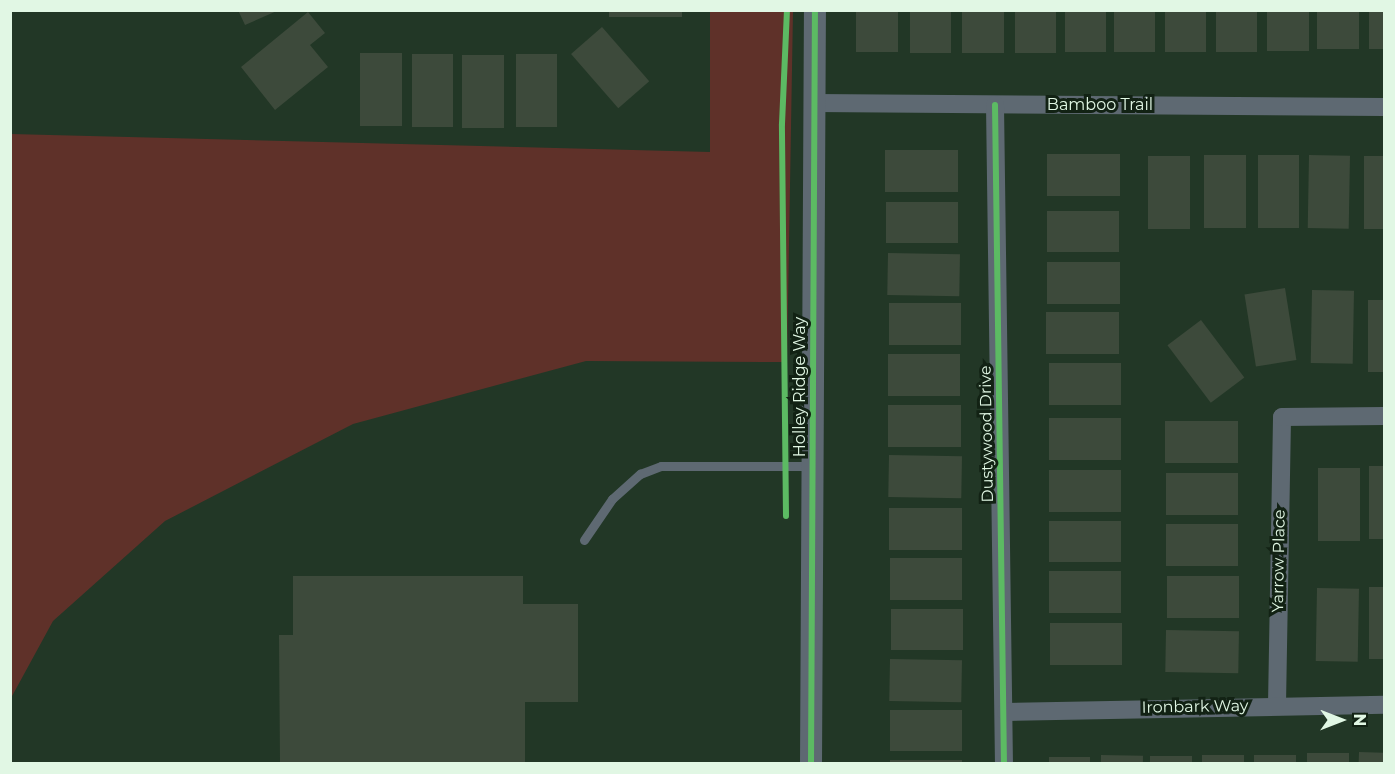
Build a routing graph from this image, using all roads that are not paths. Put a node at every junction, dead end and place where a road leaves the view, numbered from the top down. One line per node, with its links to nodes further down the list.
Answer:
1 (814, 10): 2 (street, Holley Ridge Way)
2 (815, 103): 3 (street, Bamboo Trail); 6 (street, Holley Ridge Way)
3 (995, 105): 4 (street, Bamboo Trail); 10 (street, Dustywood Drive)
4 (1384, 107)
5 (1384, 416): 8 (street, Yarrow Place)
6 (813, 466): 7 (lane); 11 (street, Holley Ridge Way)
7 (584, 540)
8 (1277, 705): 9 (street, Ironbark Way); 10 (street, Ironbark Way)
9 (1384, 705)
10 (1006, 712): 12 (street, Dustywood Drive)
11 (811, 764)
12 (1004, 764)

